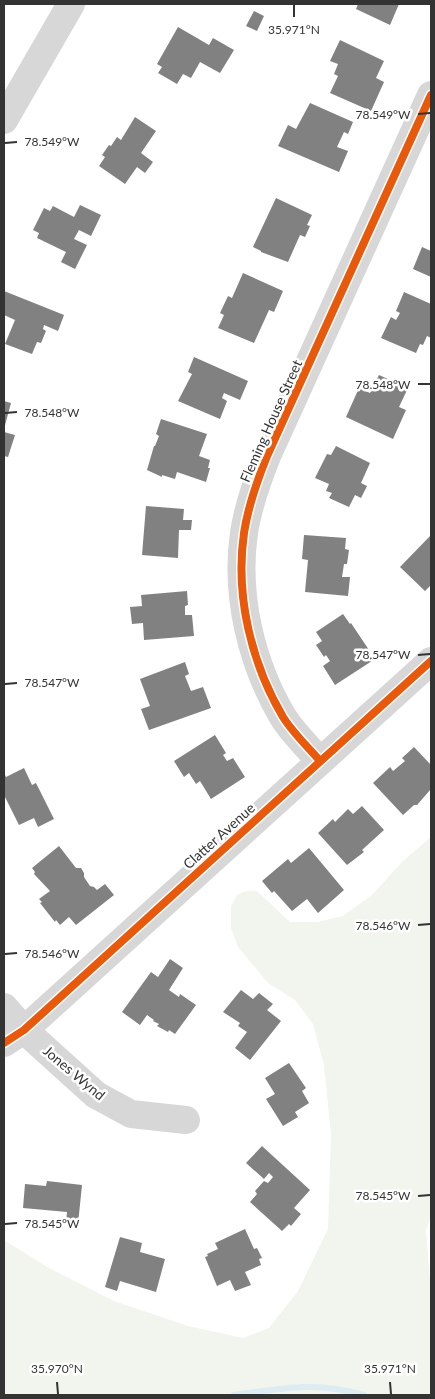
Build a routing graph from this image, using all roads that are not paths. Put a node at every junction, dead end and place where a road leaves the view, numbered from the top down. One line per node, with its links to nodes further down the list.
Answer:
1 (71, 4): 3 (street)
2 (431, 94): 5 (street, Fleming House Street)
3 (4, 120)
4 (431, 661): 5 (street, Clatter Avenue)
5 (320, 761): 7 (street, Clatter Avenue)
6 (4, 1007): 7 (street, Jones Wynd)
7 (14, 1036): 8 (street, Jones Wynd)
8 (186, 1120)

